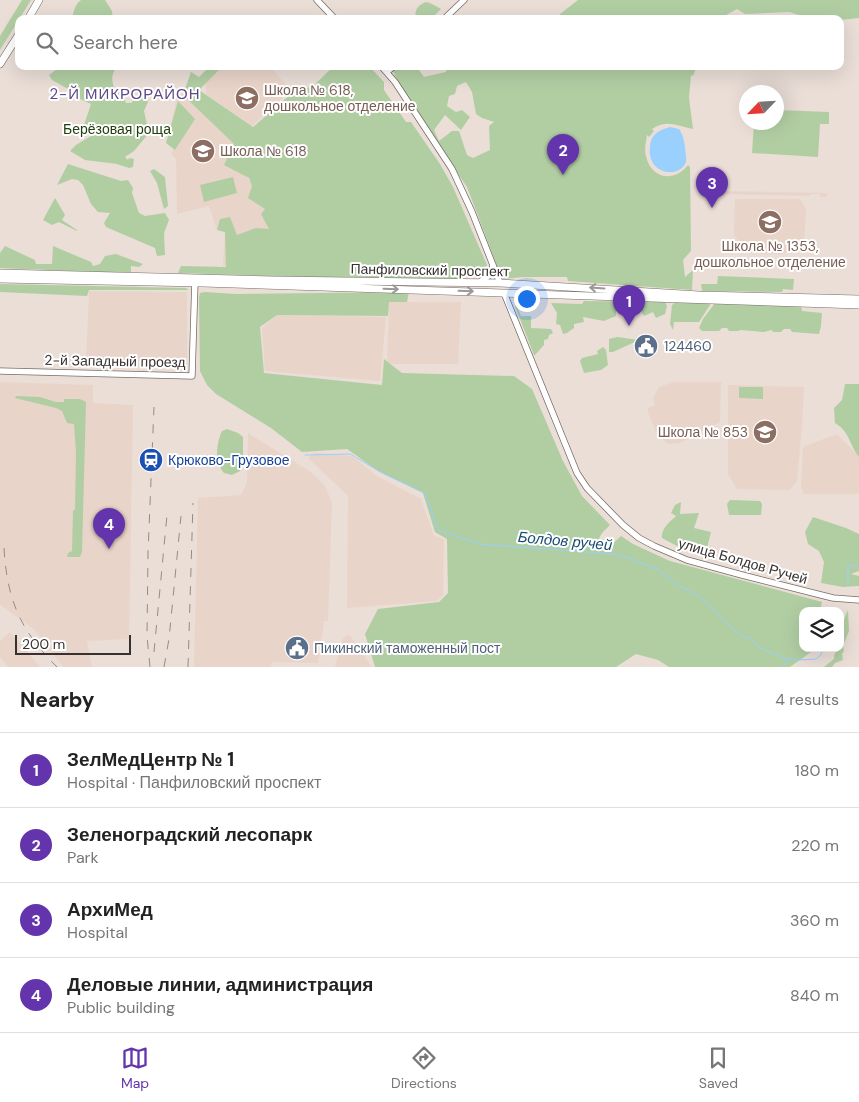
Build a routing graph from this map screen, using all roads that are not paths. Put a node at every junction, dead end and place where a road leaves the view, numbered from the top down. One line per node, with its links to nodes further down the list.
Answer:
1 (39, 0): 4 (main road)
2 (316, 0): 5 (street)
3 (464, 0): 6 (street)
4 (30, 15)
5 (331, 15)
6 (448, 15)
7 (15, 40): 8 (main road)
8 (0, 64)
9 (389, 70): 10 (street)
10 (387, 72): 11 (street)
11 (493, 265): 15 (street); 16 (street)
12 (0, 273): 14 (main road, Панфиловский проспект)
13 (0, 279): 14 (main road, Панфиловский проспект)
14 (195, 281): 15 (main road, Панфиловский проспект); 17 (main road, Панфиловский проспект, one-way to 17); 20 (street, 2-й Западный проезд)
15 (480, 282): 16 (main road, Панфиловский проспект)
16 (500, 283): 17 (main road); 18 (main road, Панфиловский проспект, one-way to 16)
17 (504, 292): 19 (main road, Панфиловский проспект); 21 (street, улица Болдов Ручей)
18 (859, 299)
19 (859, 305)
20 (0, 371)
21 (859, 600)

